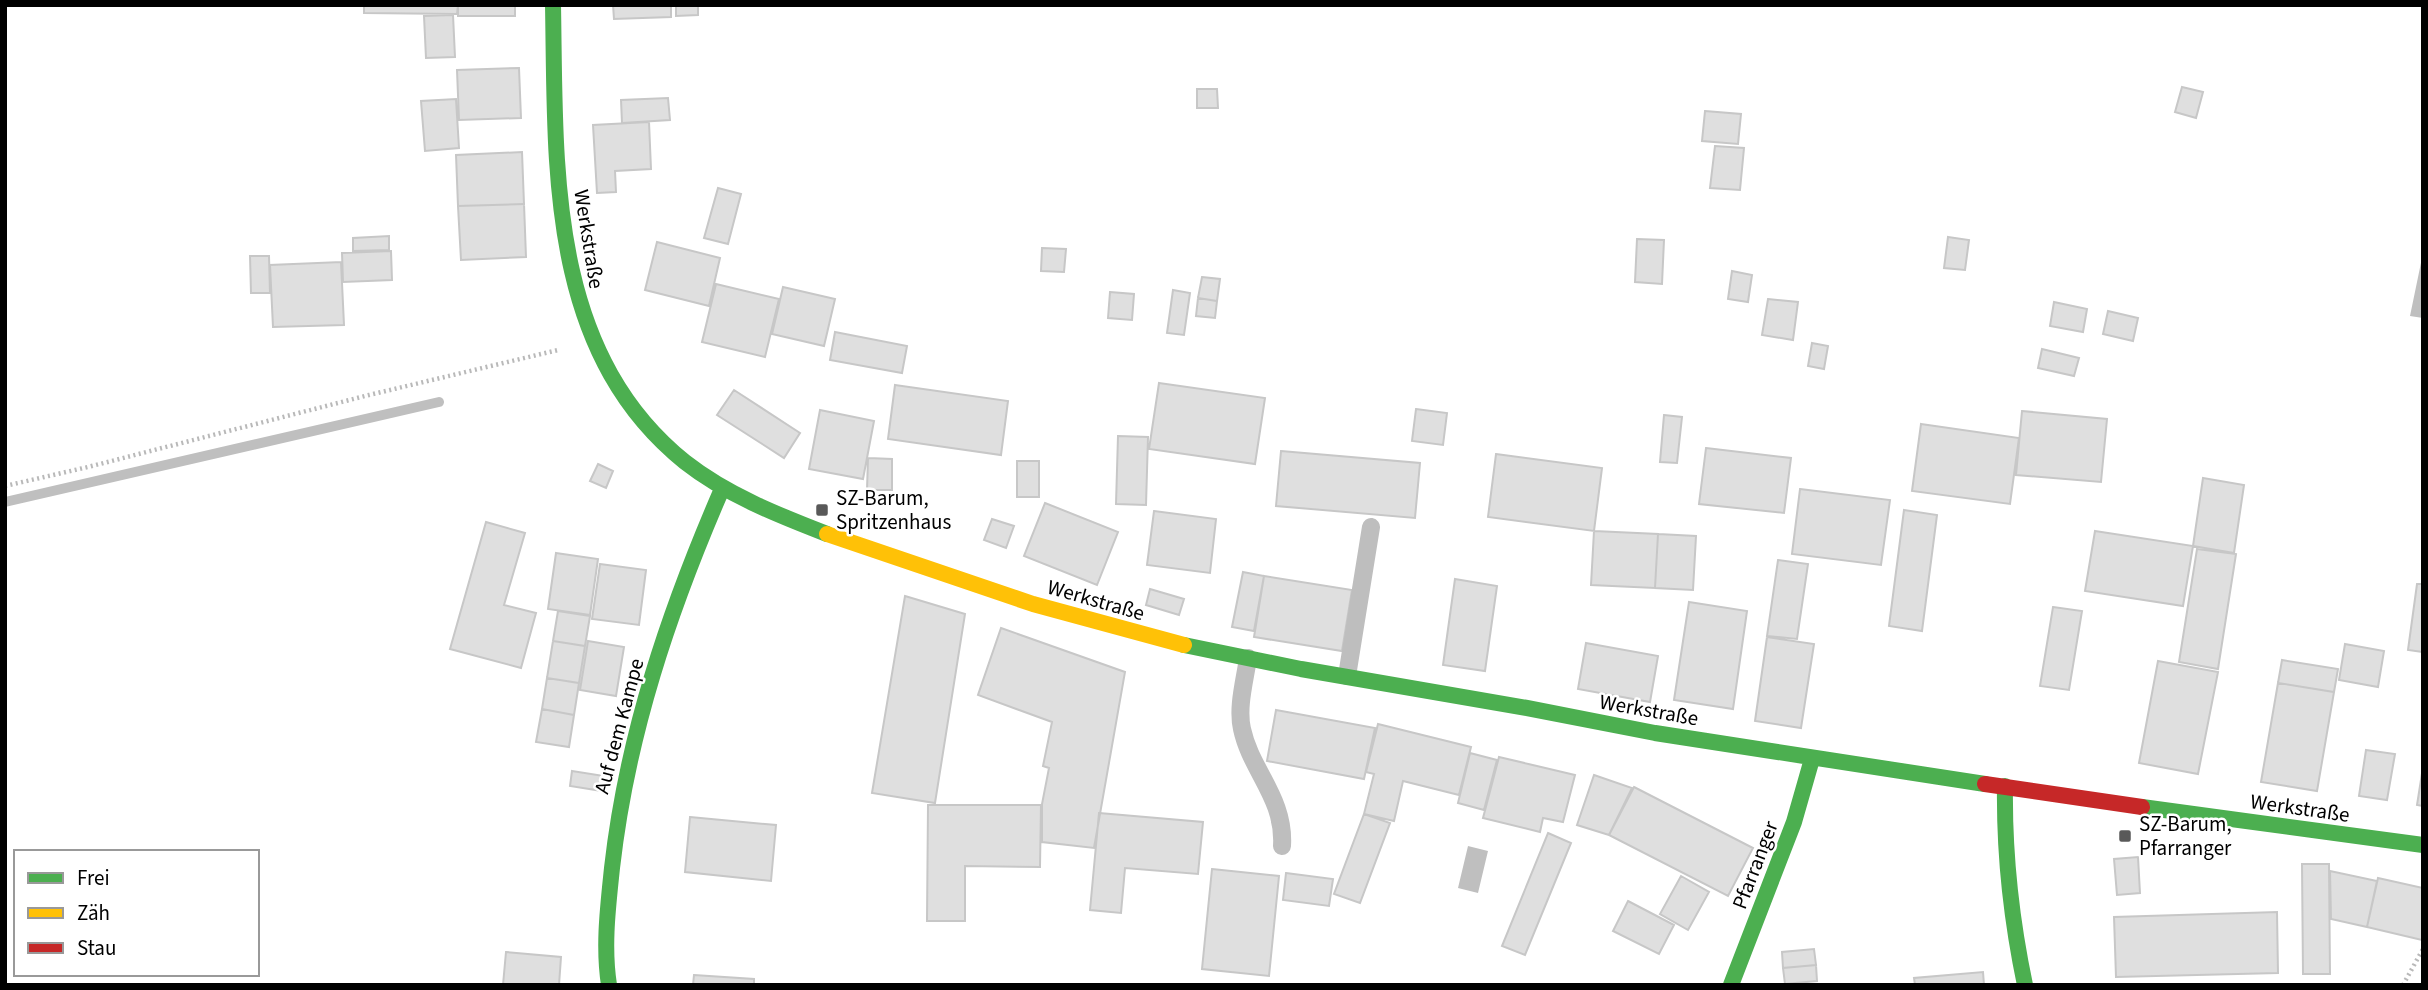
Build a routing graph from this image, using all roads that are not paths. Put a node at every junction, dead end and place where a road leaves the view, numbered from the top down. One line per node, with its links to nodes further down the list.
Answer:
1 (553, 5): 2 (main road, Werkstraße)
2 (722, 489): 4 (main road, Werkstraße); 10 (main road, Auf dem Kampe)
3 (1371, 527): 5 (lane)
4 (1248, 658): 5 (main road, Werkstraße); 9 (lane)
5 (1347, 676): 6 (main road, Werkstraße)
6 (1812, 759): 7 (main road, Werkstraße); 11 (main road, Pfarranger)
7 (2005, 786): 8 (main road, Werkstraße); 12 (main road)
8 (2423, 845)
9 (1282, 846)
10 (609, 985)
11 (1731, 985)
12 (2025, 985)

